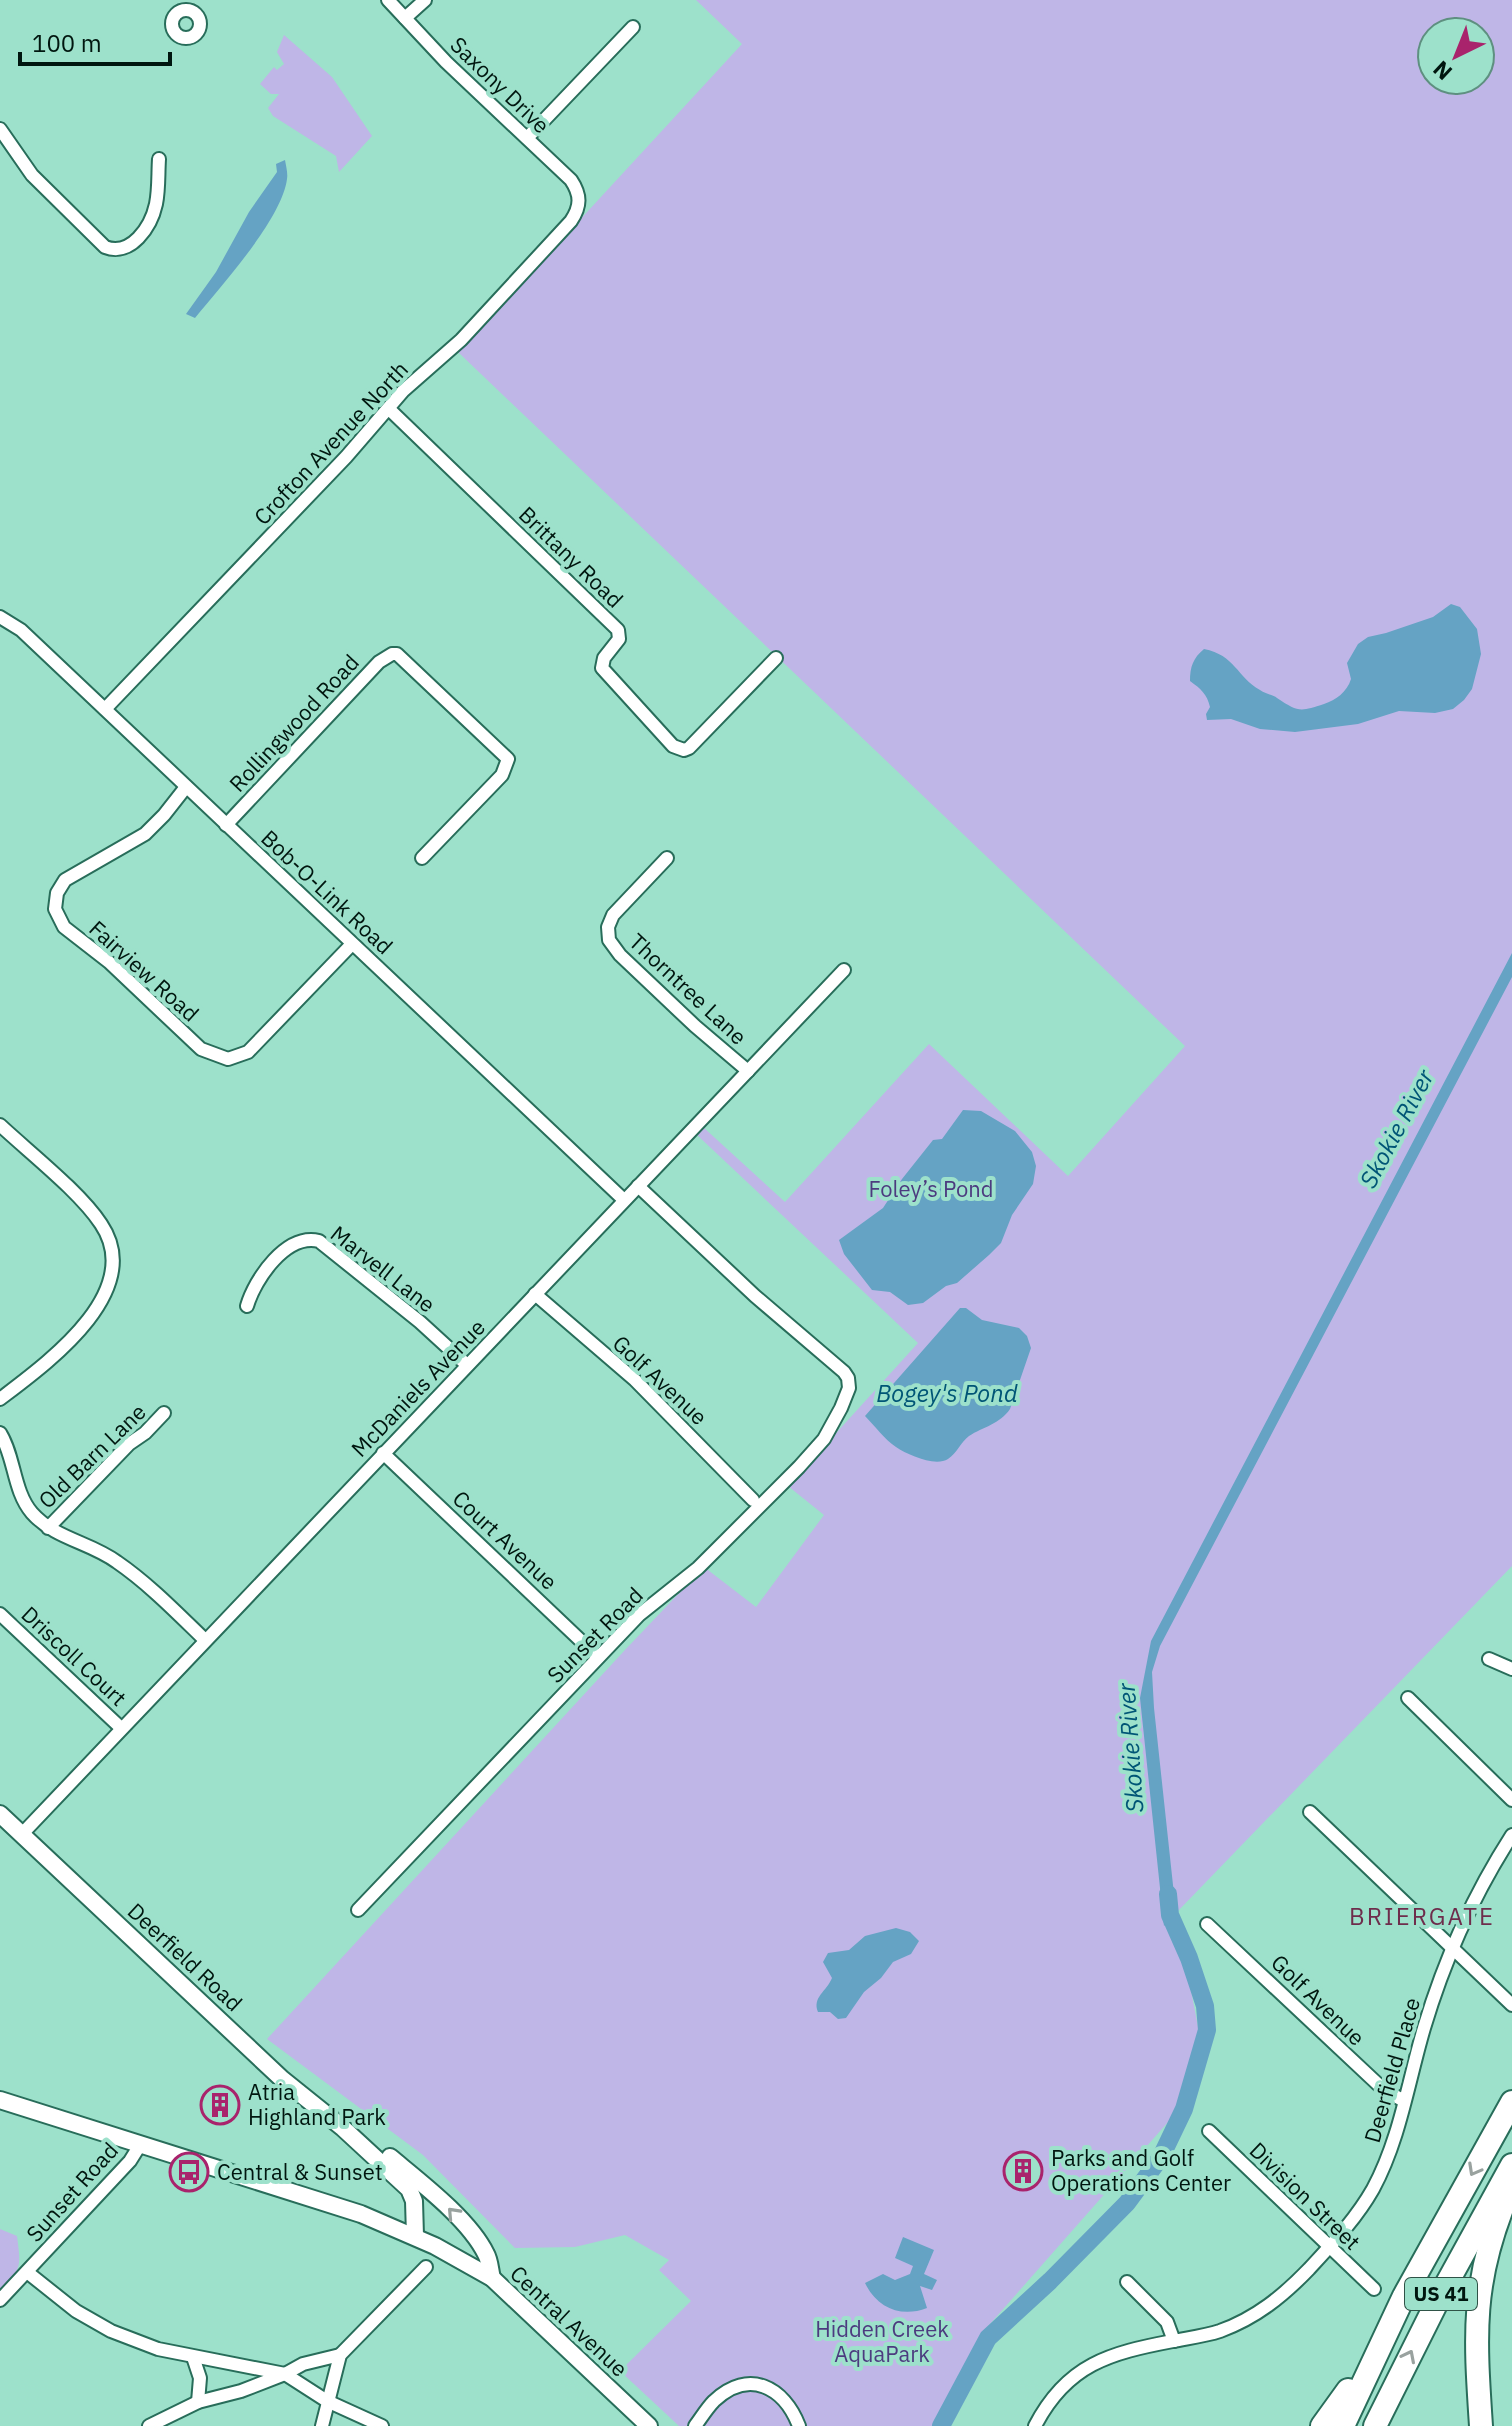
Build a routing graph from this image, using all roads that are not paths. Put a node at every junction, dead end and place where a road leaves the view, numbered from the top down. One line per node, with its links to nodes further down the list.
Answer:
1 (388, 0): 3 (street, Saxony Drive)
2 (425, 0): 3 (street)
3 (405, 18): 6 (street, Saxony Drive)
4 (633, 27): 6 (street)
5 (0, 129): 7 (street)
6 (527, 138): 8 (street, Saxony Drive)
7 (159, 159)
8 (579, 201): 9 (street, Crofton Avenue North)
9 (389, 409): 11 (street, Brittany Road); 12 (street, Crofton Avenue North)
10 (0, 617): 12 (street, Bob-O-Link Road)
11 (776, 658)
12 (105, 709): 13 (street, Bob-O-Link Road)
13 (186, 787): 14 (street, Bob-O-Link Road); 17 (street, Fairview Road)
14 (226, 825): 15 (street, Rollingwood Road); 17 (street, Bob-O-Link Road)
15 (422, 858)
16 (667, 858): 19 (street, Thorntree Lane)
17 (352, 944): 22 (street, Bob-O-Link Road)
18 (844, 970): 19 (street, McDaniels Avenue)
19 (748, 1071): 21 (street, McDaniels Avenue)
20 (0, 1125): 26 (street)
21 (638, 1186): 22 (street, McDaniels Avenue); 34 (street, Sunset Road)
22 (624, 1200): 23 (street, McDaniels Avenue)
23 (535, 1294): 25 (street, McDaniels Avenue); 30 (street, Golf Avenue)
24 (247, 1306): 25 (street, Marvell Lane)
25 (467, 1365): 29 (street, McDaniels Avenue)
26 (0, 1399)
27 (164, 1413): 31 (street, Old Barn Lane)
28 (0, 1433): 31 (street)
29 (383, 1453): 33 (street, McDaniels Avenue); 34 (street, Court Avenue)
30 (753, 1500)
31 (48, 1528): 33 (street)
32 (0, 1614): 38 (street, Driscoll Court)
33 (205, 1640): 38 (street, McDaniels Avenue)
34 (598, 1657): 44 (street, Sunset Road)
35 (1489, 1659): 36 (street)
36 (1512, 1669)
37 (1408, 1698): 39 (street)
38 (121, 1728): 42 (street, McDaniels Avenue)
39 (1512, 1800)
40 (1310, 1812): 46 (street)
41 (0, 1814): 42 (street, Deerfield Road)
42 (22, 1834): 51 (street, Deerfield Road)
43 (1512, 1835): 46 (street, Deerfield Place)
44 (358, 1910)
45 (1207, 1924): 49 (street, Golf Avenue)
46 (1453, 1951): 47 (street); 49 (street, Deerfield Place)
47 (1512, 2005)
48 (0, 2100): 53 (street, Central Avenue)
49 (1404, 2101): 57 (street, Deerfield Place)
50 (1512, 2102): 63 (highway, US 41, one-way to 63)
51 (343, 2128): 56 (street, Deerfield Road); 60 (street, Deerfield Road, one-way to 51)
52 (1209, 2131): 57 (street, Division Street)
53 (140, 2145): 56 (street, Central Avenue); 59 (street, Sunset Road)
54 (1512, 2165): 81 (highway, US 41, one-way to 54)
55 (1512, 2185): 71 (highway)
56 (415, 2236): 60 (street, Central Avenue)
57 (1329, 2247): 62 (street, Division Street); 65 (street, Deerfield Place)
58 (426, 2267): 66 (street)
59 (27, 2272): 64 (street, Sunset Road); 67 (street)
60 (492, 2278): 75 (street, Central Avenue)
61 (1127, 2282): 65 (street)
62 (1374, 2289)
63 (1404, 2296): 79 (highway); 80 (highway, US 41)
64 (0, 2300)
65 (1174, 2341): 78 (street, Deerfield Place)
66 (340, 2355): 68 (street); 69 (street)
67 (193, 2357): 68 (street); 70 (street)
68 (285, 2374): 69 (street); 70 (street)
69 (327, 2401): 73 (street); 74 (street)
70 (198, 2402): 72 (street)
71 (1483, 2420)
72 (149, 2426)
73 (322, 2426)
74 (382, 2426)
75 (649, 2426)
76 (695, 2426): 77 (street)
77 (799, 2426)
78 (1035, 2426)
79 (1322, 2426)
80 (1343, 2426)
81 (1375, 2426)

